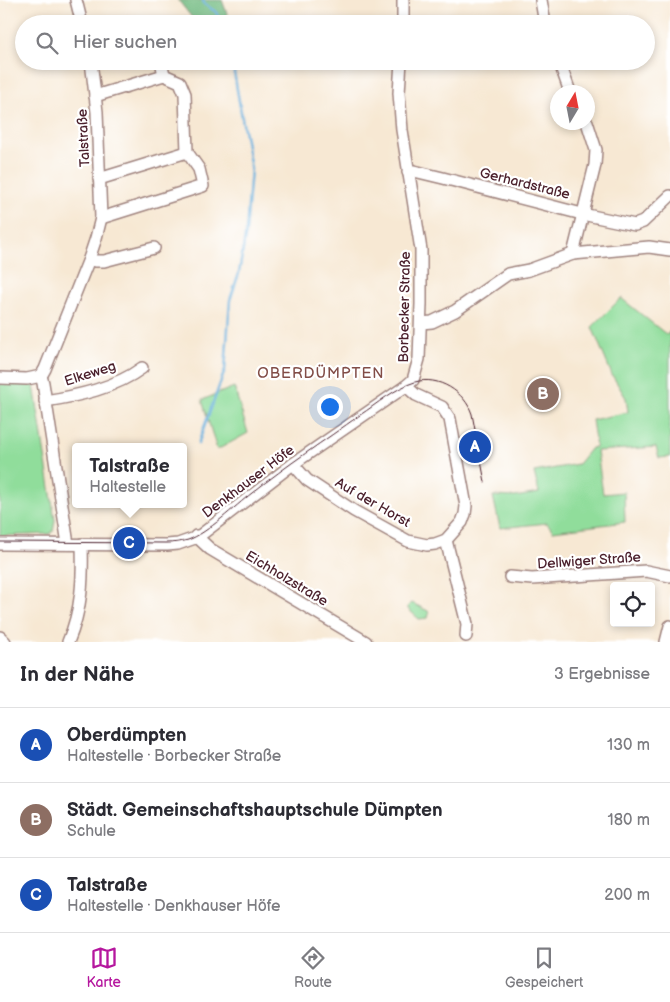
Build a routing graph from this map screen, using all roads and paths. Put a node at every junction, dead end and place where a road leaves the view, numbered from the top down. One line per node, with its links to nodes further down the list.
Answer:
1 (76, 0): 4 (street)
2 (403, 0): 5 (street)
3 (540, 0): 6 (street)
4 (80, 15)
5 (403, 15)
6 (543, 15)
7 (92, 70): 13 (street, Talstraße)
8 (163, 70): 11 (street)
9 (400, 70): 16 (street, Borbecker Straße)
10 (562, 70): 12 (street)
11 (164, 75): 13 (street, Talstraße); 15 (street)
12 (568, 85)
13 (95, 96): 17 (street, Talstraße)
14 (589, 130): 19 (street)
15 (186, 152): 17 (street, Talstraße); 20 (street)
16 (408, 172): 19 (street, Gerhardstraße); 25 (street, Borbecker Straße)
17 (99, 179): 20 (street, Talstraße)
18 (670, 196): 19 (street, Gerhardstraße)
19 (582, 214): 23 (street)
20 (100, 218): 24 (street, Talstraße)
21 (154, 248): 24 (street)
22 (670, 250): 23 (street)
23 (573, 254): 25 (street)
24 (89, 259): 27 (street, Talstraße)
25 (421, 323): 29 (street, Borbecker Straße)
26 (142, 368): 30 (street, Elkeweg)
27 (40, 376): 28 (street); 30 (street)
28 (0, 378)
29 (406, 386): 31 (street, Denkhauser Höfe); 33 (street)
30 (45, 401): 35 (street)
31 (293, 464): 32 (street, Denkhauser Höfe); 33 (street, Auf der Horst)
32 (197, 537): 36 (street, Denkhauser Höfe); 44 (street, Eichholzstraße)
33 (446, 540): 40 (street)
34 (0, 544): 35 (street, Denkhauser Höfe)
35 (68, 544): 36 (street, Denkhauser Höfe)
36 (82, 544): 43 (street)
37 (670, 576): 38 (street, Dellwiger Straße)
38 (510, 577)
39 (670, 626): 45 (street)
40 (466, 636)
41 (0, 637): 42 (street)
42 (4, 642)
43 (68, 642)
44 (366, 642)
45 (666, 642)

